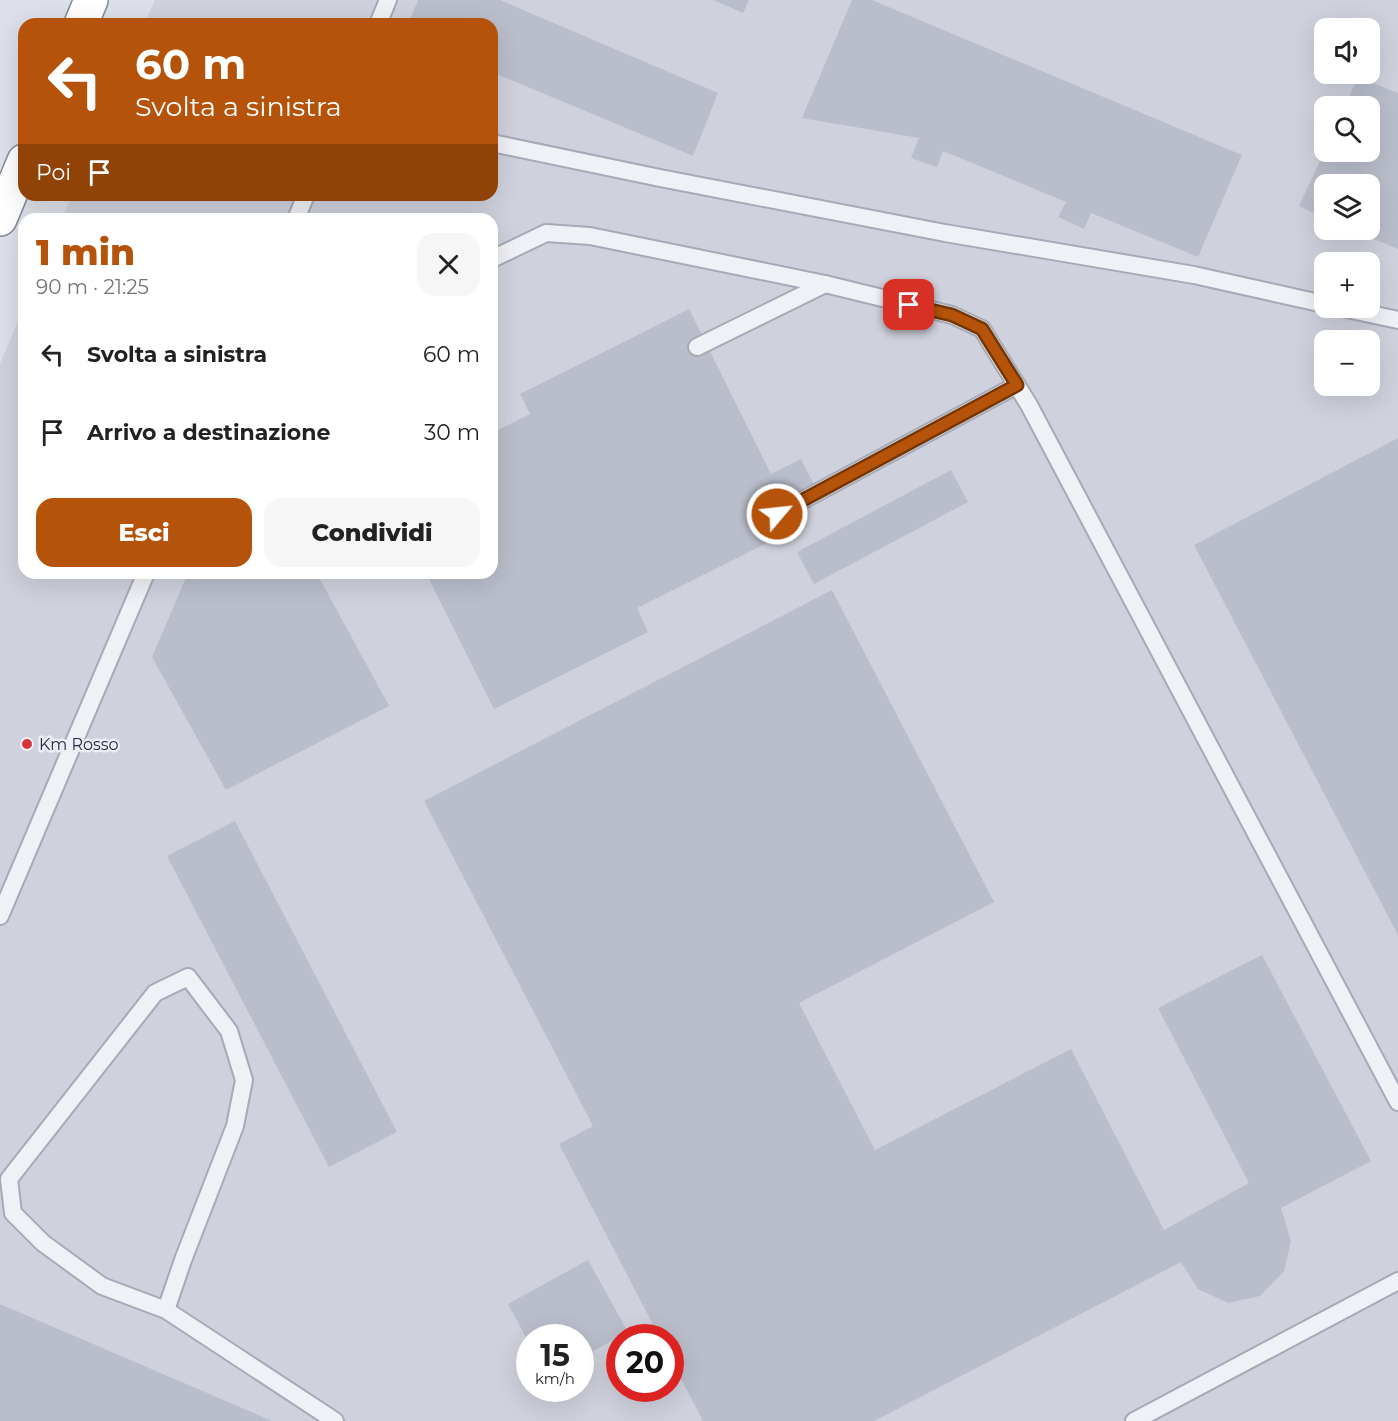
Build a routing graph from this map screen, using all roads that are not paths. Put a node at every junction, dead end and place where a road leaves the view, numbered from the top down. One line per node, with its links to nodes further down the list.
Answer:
1 (91, 0): 3 (highway)
2 (388, 0): 4 (lane)
3 (84, 18)
4 (380, 18)
5 (498, 144): 10 (lane)
6 (18, 176): 7 (highway)
7 (0, 219)
8 (498, 256): 9 (lane)
9 (825, 284): 13 (lane); 14 (lane)
10 (1314, 302)
11 (1380, 316): 12 (lane)
12 (1398, 320)
13 (697, 347)
14 (1017, 385): 15 (lane); 18 (lane)
15 (777, 514)
16 (143, 579): 17 (lane)
17 (0, 916)
18 (1398, 1102)
19 (1398, 1281): 22 (lane)
20 (166, 1310): 20 (lane); 21 (lane)
21 (335, 1421)
22 (1134, 1421)

